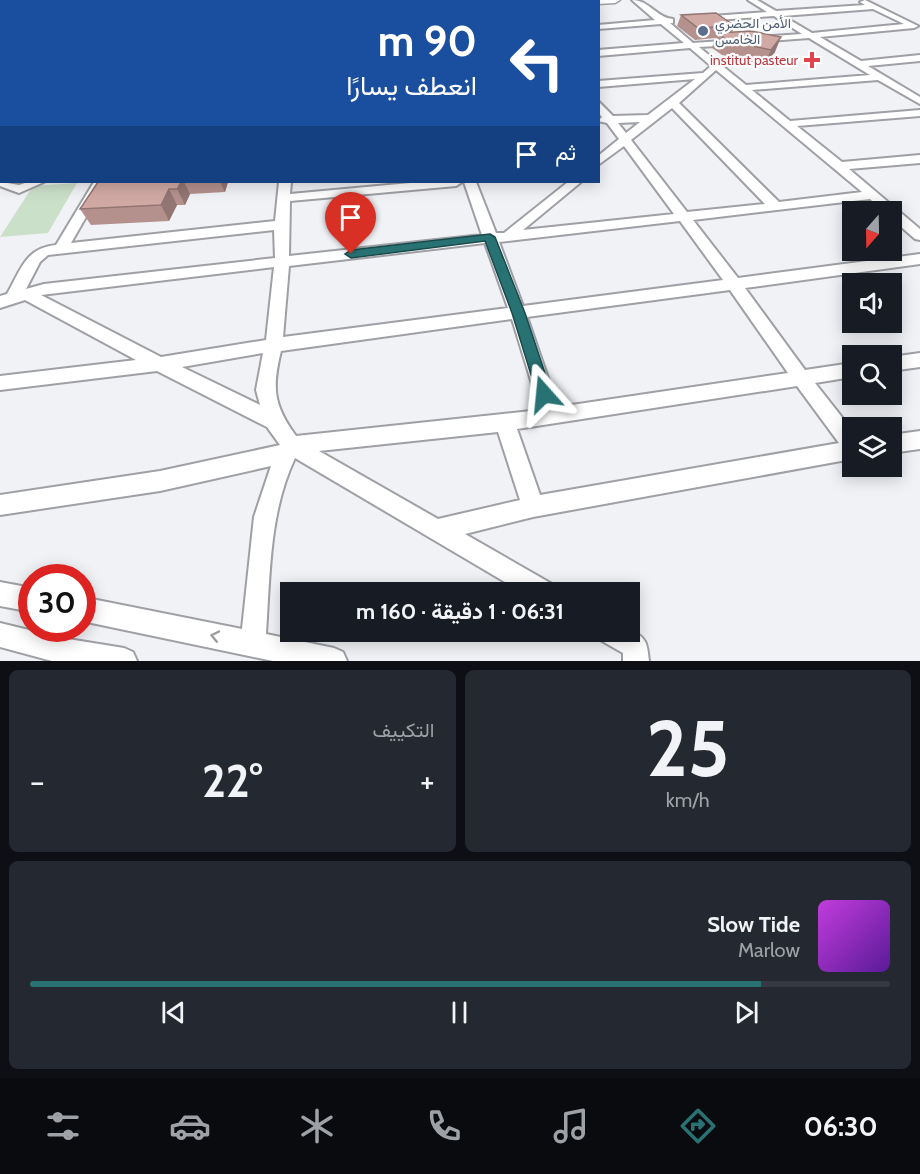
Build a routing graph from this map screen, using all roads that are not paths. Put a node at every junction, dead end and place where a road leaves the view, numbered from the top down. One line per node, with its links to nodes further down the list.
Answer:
1 (615, 0): 5 (main road)
2 (636, 0): 12 (street)
3 (752, 0): 7 (street)
4 (861, 0): 6 (street)
5 (600, 1)
6 (874, 7): 7 (street); 9 (street)
7 (772, 13): 10 (street); 15 (street)
8 (912, 16): 9 (street)
9 (896, 17): 14 (street)
10 (688, 20)
11 (676, 21): 12 (street)
12 (664, 22): 13 (street); 18 (street)
13 (600, 27)
14 (917, 28): 15 (street)
15 (810, 36): 16 (street); 21 (street)
16 (752, 41)
17 (740, 42): 18 (street)
18 (693, 46): 19 (street); 22 (street)
19 (600, 52)
20 (920, 58): 21 (street)
21 (861, 64): 24 (street)
22 (716, 66): 23 (street); 26 (street)
23 (708, 75): 25 (street); 28 (street)
24 (881, 77): 26 (street); 27 (street)
25 (600, 84)
26 (744, 88): 32 (street)
27 (917, 97)
28 (673, 103): 30 (street); 45 (street)
29 (920, 113): 32 (street)
30 (651, 118): 31 (street); 33 (street)
31 (604, 120): 33 (street)
32 (788, 124): 36 (street)
33 (625, 141): 35 (street); 46 (street)
34 (920, 159): 36 (street)
35 (600, 160)
36 (839, 166): 44 (street)
37 (3, 183): 38 (street)
38 (35, 183)
39 (99, 183): 53 (street)
40 (435, 183): 43 (street)
41 (471, 183): 52 (street)
42 (574, 183): 50 (street)
43 (285, 190): 49 (street)
44 (873, 195): 45 (street); 48 (street)
45 (776, 207): 46 (street)
46 (683, 218): 50 (street); 56 (street)
47 (920, 222): 48 (street)
48 (905, 224): 51 (street)
49 (281, 225): 53 (street); 55 (street)
50 (510, 234): 52 (street)
51 (920, 236)
52 (490, 237): 55 (street); 58 (street)
53 (62, 247): 57 (street)
54 (920, 259): 56 (street)
55 (282, 263): 57 (street); 59 (street)
56 (734, 284): 58 (street); 64 (street)
57 (13, 298): 62 (street)
58 (518, 313): 59 (street); 66 (street)
59 (274, 345): 62 (street); 67 (street)
60 (920, 360): 61 (street)
61 (902, 362)
62 (159, 364): 65 (street); 67 (street)
63 (842, 372): 64 (street)
64 (801, 378): 66 (street); 69 (street)
65 (0, 383)
66 (551, 415): 68 (street)
67 (274, 421): 72 (street)
68 (506, 423): 72 (street); 75 (street)
69 (842, 433)
70 (920, 440): 71 (street)
71 (902, 442)
72 (288, 449): 74 (street); 76 (street); 83 (street)
73 (842, 452): 75 (street)
74 (0, 505)
75 (533, 507): 76 (street)
76 (437, 530): 77 (street)
77 (527, 582)
78 (0, 594): 79 (street)
79 (18, 597)
80 (96, 612): 83 (street, one-way to 80)
81 (0, 635): 85 (street)
82 (628, 642): 87 (street)
83 (253, 644): 84 (street)
84 (290, 657): 86 (street)
85 (124, 661)
86 (334, 661)
87 (636, 661)

